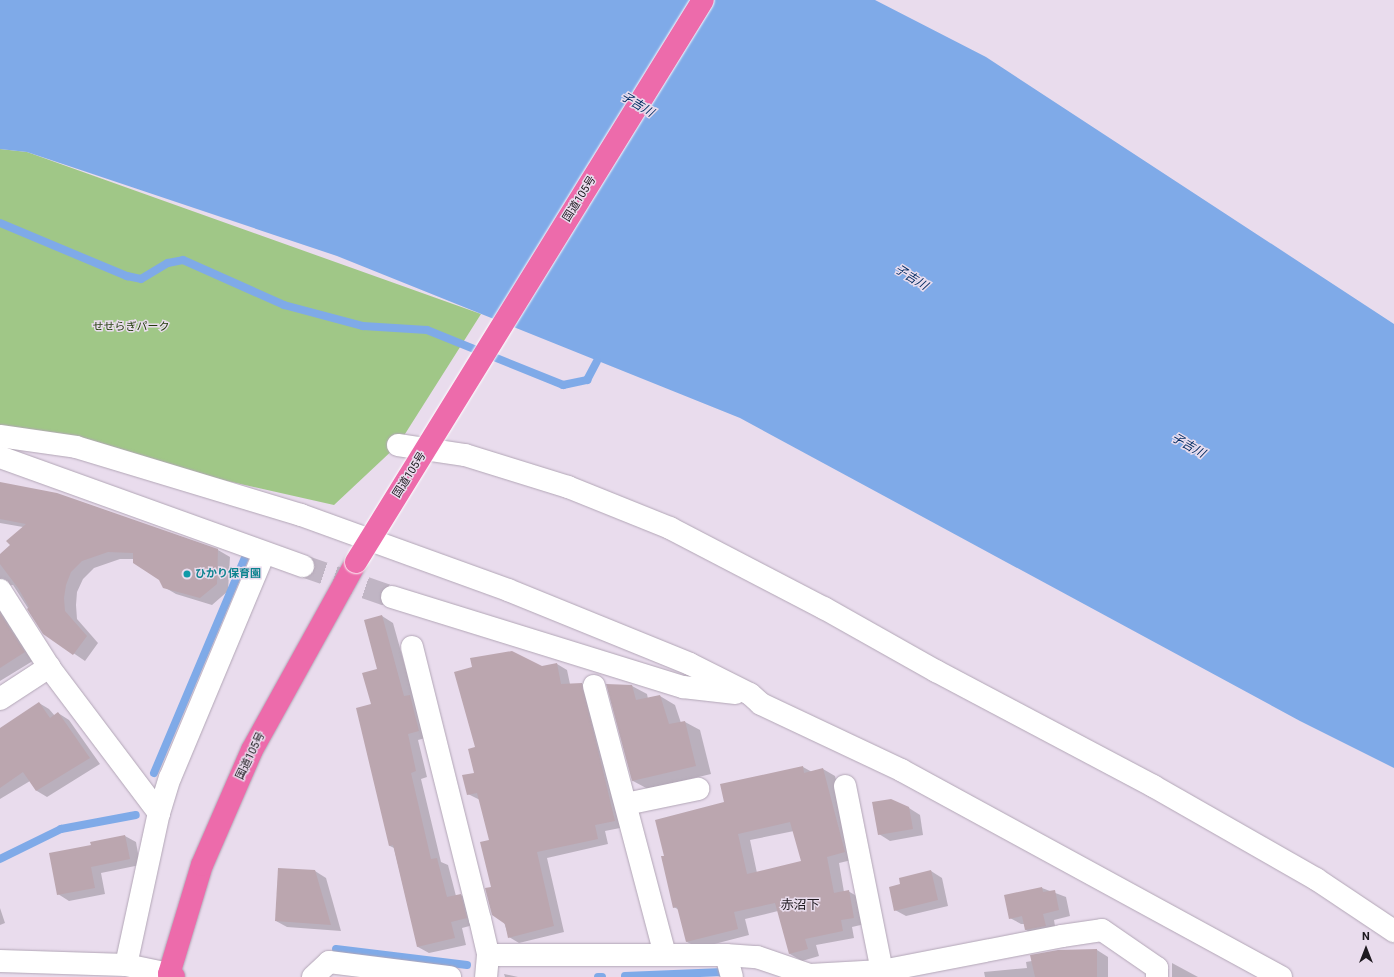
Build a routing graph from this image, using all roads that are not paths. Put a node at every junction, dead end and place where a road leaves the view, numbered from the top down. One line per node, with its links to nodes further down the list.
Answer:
1 (703, 0): 25 (highway, 国道105号, bridge)
2 (0, 436): 12 (street)
3 (398, 446): 18 (street)
4 (0, 457): 5 (street)
5 (264, 553): 6 (street); 17 (street)
6 (303, 566)
7 (0, 590): 10 (street)
8 (392, 597): 12 (street)
9 (412, 647): 20 (street)
10 (49, 667): 13 (street); 17 (street)
11 (594, 686): 16 (street)
12 (750, 694): 31 (street)
13 (0, 699)
14 (845, 786): 24 (street)
15 (698, 789): 16 (street)
16 (626, 804): 19 (street)
17 (159, 813): 23 (street)
18 (1394, 931)
19 (665, 954): 20 (street); 21 (street)
20 (488, 955): 28 (street)
21 (726, 955): 24 (street); 29 (street)
22 (0, 961): 23 (street)
23 (126, 965): 25 (street)
24 (882, 971): 30 (street)
25 (170, 976)
26 (314, 977): 27 (street)
27 (450, 977)
28 (486, 977)
29 (732, 977)
30 (1157, 977)
31 (1280, 977)

